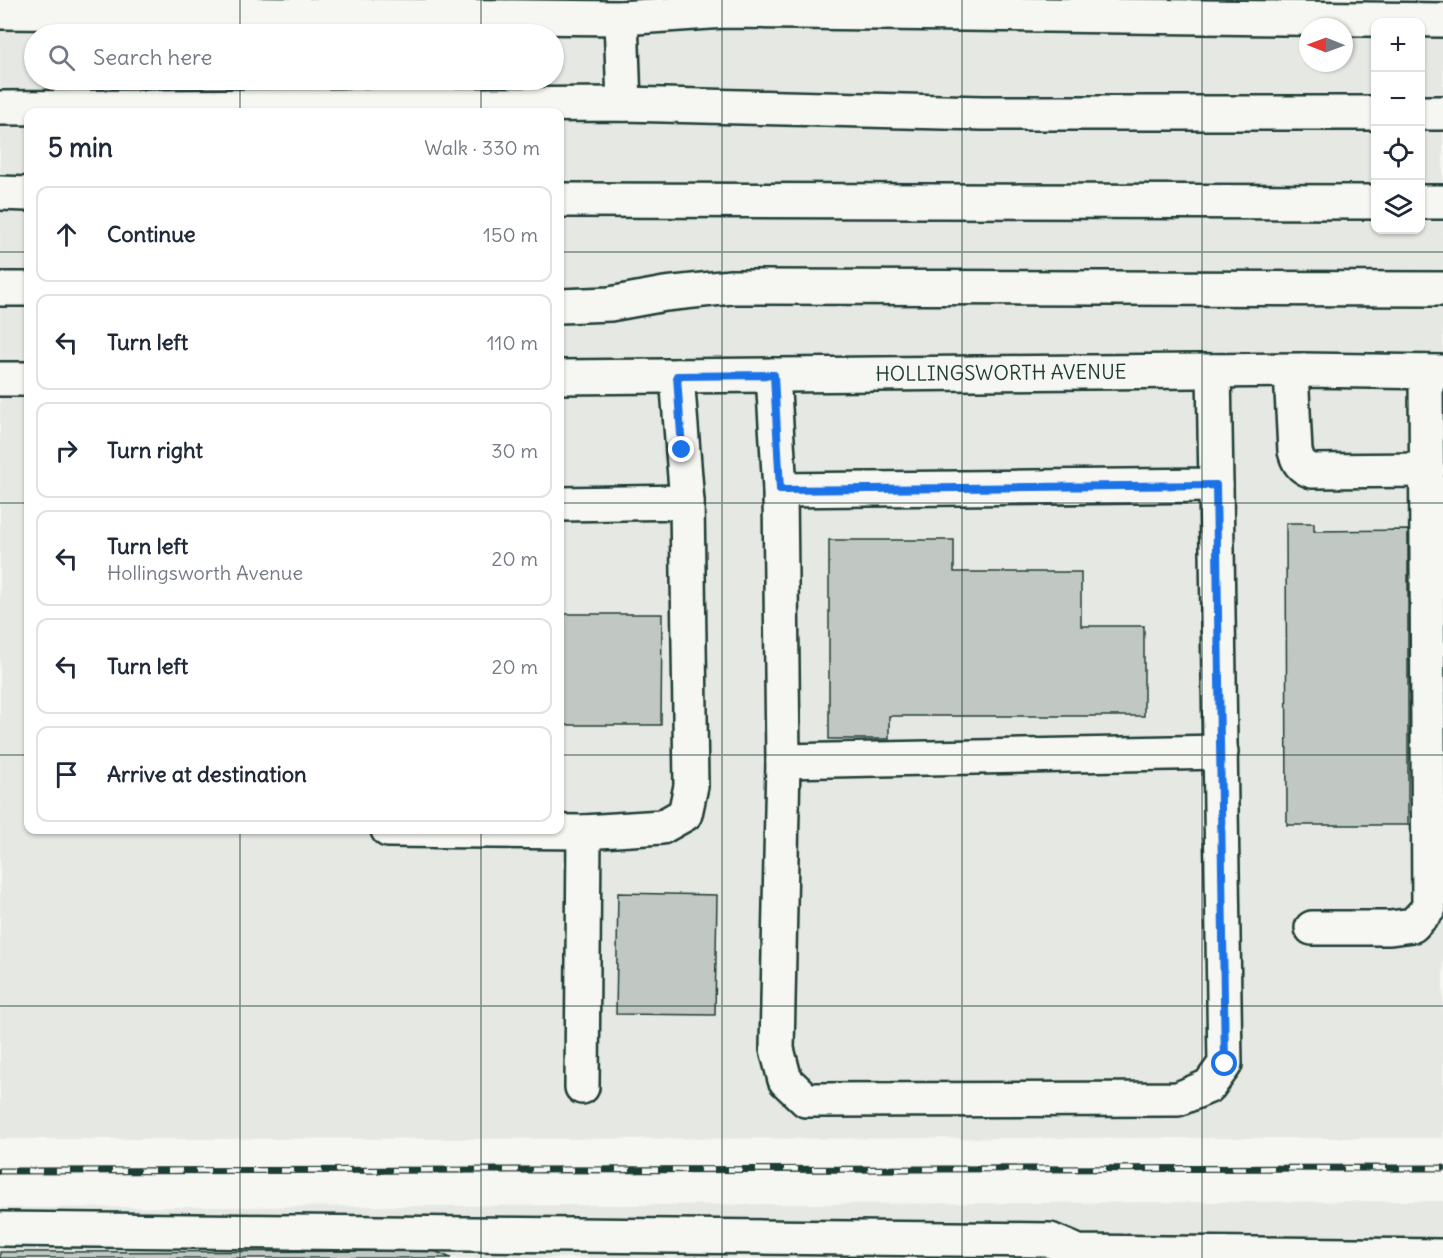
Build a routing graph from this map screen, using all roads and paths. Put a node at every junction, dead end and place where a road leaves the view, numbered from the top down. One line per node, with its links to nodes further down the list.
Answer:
1 (713, 6): 4 (street); 5 (street)
2 (558, 9): 3 (street); 4 (street)
3 (0, 12)
4 (621, 18): 6 (street)
5 (1443, 20)
6 (624, 104): 7 (street); 8 (street)
7 (0, 108)
8 (1371, 113)
9 (1425, 113): 10 (street)
10 (1443, 113)
11 (0, 192): 12 (street)
12 (24, 194)
13 (564, 200): 14 (street)
14 (1371, 202)
15 (1425, 202): 16 (street)
16 (1443, 202)
17 (0, 289): 18 (street)
18 (24, 289)
19 (1443, 289): 20 (street)
20 (564, 306)
21 (1291, 370): 22 (street, HOLLINGSWORTH AVENUE); 23 (street, HOLLINGSWORTH AVENUE); 29 (street)
22 (1214, 371): 24 (street, HOLLINGSWORTH AVENUE); 30 (street)
23 (1435, 372): 29 (street)
24 (774, 375): 25 (street, HOLLINGSWORTH AVENUE); 31 (street)
25 (677, 376): 26 (street, HOLLINGSWORTH AVENUE); 32 (street)
26 (564, 377)
27 (0, 379): 28 (street)
28 (24, 379)
29 (1428, 470): 38 (street)
30 (1216, 485): 31 (street); 34 (street)
31 (780, 490): 35 (street)
32 (687, 502): 33 (street); 37 (street)
33 (564, 504)
34 (1221, 753): 35 (street); 35 (street)
35 (783, 761)
36 (564, 832): 37 (street)
37 (584, 832): 39 (street)
38 (1312, 928)
39 (582, 1087)
40 (0, 1229): 41 (street)
41 (1443, 1257)

